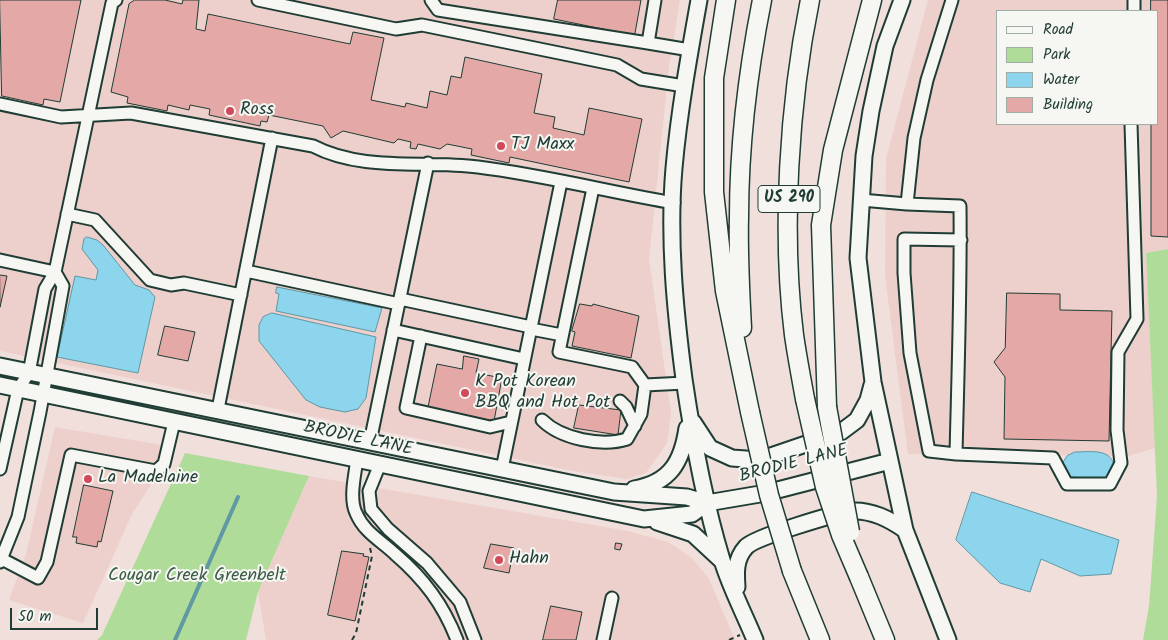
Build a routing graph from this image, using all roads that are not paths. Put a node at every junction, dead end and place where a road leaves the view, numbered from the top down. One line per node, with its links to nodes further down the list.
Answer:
1 (116, 0): 16 (street)
2 (258, 0): 14 (street)
3 (431, 0): 12 (street)
4 (655, 0): 12 (street)
5 (699, 0): 13 (main road)
6 (726, 0): 38 (highway)
7 (762, 0): 38 (highway, US 290)
8 (810, 0): 68 (highway, US 290, bridge)
9 (872, 0): 68 (highway, bridge)
10 (902, 0): 22 (main road)
11 (952, 0): 24 (street)
12 (648, 43): 13 (street)
13 (690, 50): 14 (main road)
14 (684, 86): 23 (main road)
15 (0, 104): 16 (street)
16 (88, 114): 18 (street); 25 (street)
17 (1131, 125): 56 (street)
18 (272, 138): 19 (street); 28 (street)
19 (428, 163): 20 (street); 31 (street)
20 (561, 182): 21 (street); 32 (street)
21 (593, 188): 23 (street); 34 (street)
22 (861, 200): 24 (street); 41 (main road)
23 (674, 204): 42 (main road)
24 (907, 204): 26 (street)
25 (67, 214): 29 (street); 30 (street)
26 (961, 240): 56 (street); 56 (street)
27 (0, 260): 29 (street)
28 (246, 271): 30 (street); 31 (street)
29 (55, 272): 39 (street); 40 (street)
30 (241, 295): 48 (street)
31 (399, 302): 32 (street); 33 (street)
32 (531, 328): 34 (street); 36 (street)
33 (393, 330): 35 (street); 54 (street)
34 (562, 335): 43 (street)
35 (421, 336): 36 (street); 52 (street)
36 (524, 359): 52 (street)
37 (0, 366): 39 (main road, BRODIE LANE)
38 (743, 372): 75 (highway, US 290, bridge)
39 (29, 373): 40 (main road, BRODIE LANE); 45 (street)
40 (45, 375): 46 (street); 48 (main road, BRODIE LANE)
41 (873, 382): 49 (main road); 58 (main road)
42 (685, 383): 43 (street); 49 (main road)
43 (645, 385): 53 (street)
44 (0, 386): 45 (main road, BRODIE LANE)
45 (18, 390): 46 (main road, BRODIE LANE); 60 (street)
46 (43, 394): 51 (main road, BRODIE LANE); 66 (street)
47 (620, 401): 53 (street)
48 (218, 409): 54 (main road, BRODIE LANE)
49 (689, 417): 62 (main road); 63 (main road)
50 (542, 420): 53 (street)
51 (174, 422): 55 (main road, BRODIE LANE); 66 (street)
52 (511, 422): 61 (street)
53 (635, 426)
54 (370, 442): 55 (main road); 61 (main road, BRODIE LANE)
55 (280, 443): 57 (main road, BRODIE LANE)
56 (956, 454)
57 (357, 460): 59 (main road, BRODIE LANE); 71 (street)
58 (890, 461): 63 (main road, BRODIE LANE); 65 (main road)
59 (380, 464): 64 (main road, BRODIE LANE); 72 (street)
60 (0, 469)
61 (502, 469): 62 (main road, BRODIE LANE)
62 (614, 492): 63 (main road, BRODIE LANE)
63 (707, 503): 64 (main road, BRODIE LANE); 67 (main road)
64 (644, 518): 67 (main road)
65 (906, 530): 70 (main road); 77 (main road)
66 (1, 559)
67 (722, 561): 70 (main road)
68 (859, 577): 76 (highway, US 290)
69 (612, 598): 73 (street)
70 (737, 599): 74 (main road)
71 (457, 640)
72 (475, 640)
73 (603, 640)
74 (754, 640)
75 (820, 640)
76 (885, 640)
77 (948, 640)

